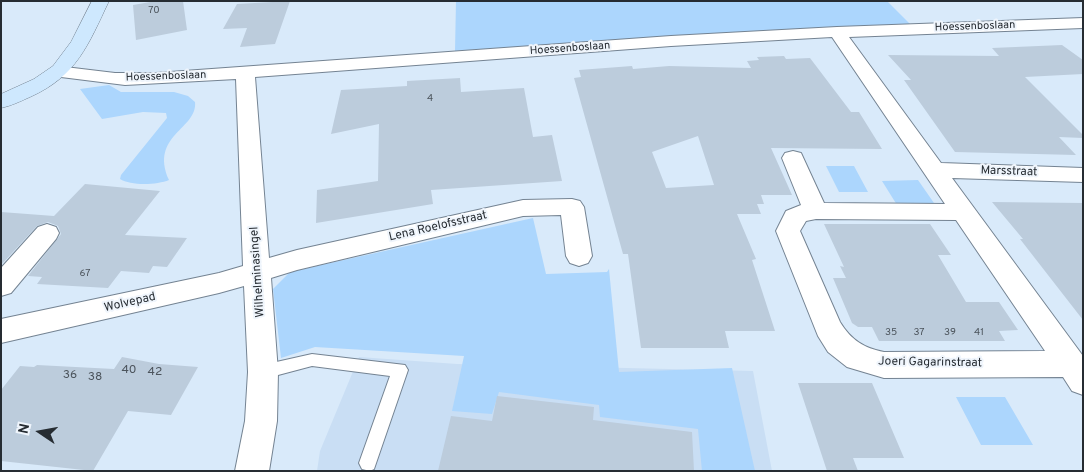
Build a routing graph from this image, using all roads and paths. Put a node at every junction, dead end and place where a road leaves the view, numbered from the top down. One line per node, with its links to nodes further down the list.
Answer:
1 (101, 1): 4 (street)
2 (1083, 23): 3 (street, Hoessenboslaan)
3 (837, 32): 5 (street, Hoessenboslaan); 8 (street, Joeri Gagarinstraat)
4 (59, 72): 5 (street, Hoessenboslaan); 6 (street)
5 (245, 74): 14 (street, Wilhelminasingel)
6 (1, 102)
7 (793, 158): 10 (street)
8 (935, 170): 9 (street, Marsstraat); 11 (street, Joeri Gagarinstraat)
9 (1083, 175)
10 (816, 211): 11 (street, Joeri Gagarinstraat); 18 (street, Joeri Gagarinstraat)
11 (964, 212): 18 (street, Joeri Gagarinstraat)
12 (47, 233): 15 (street)
13 (579, 256): 14 (street, Lena Roelofsstraat)
14 (258, 271): 16 (street, Wolvepad); 17 (street, Wilhelminasingel)
15 (1, 286)
16 (1, 332)
17 (263, 372): 19 (lane); 20 (street, Wilhelminasingel)
18 (1077, 373)
19 (368, 464)
20 (252, 471)

